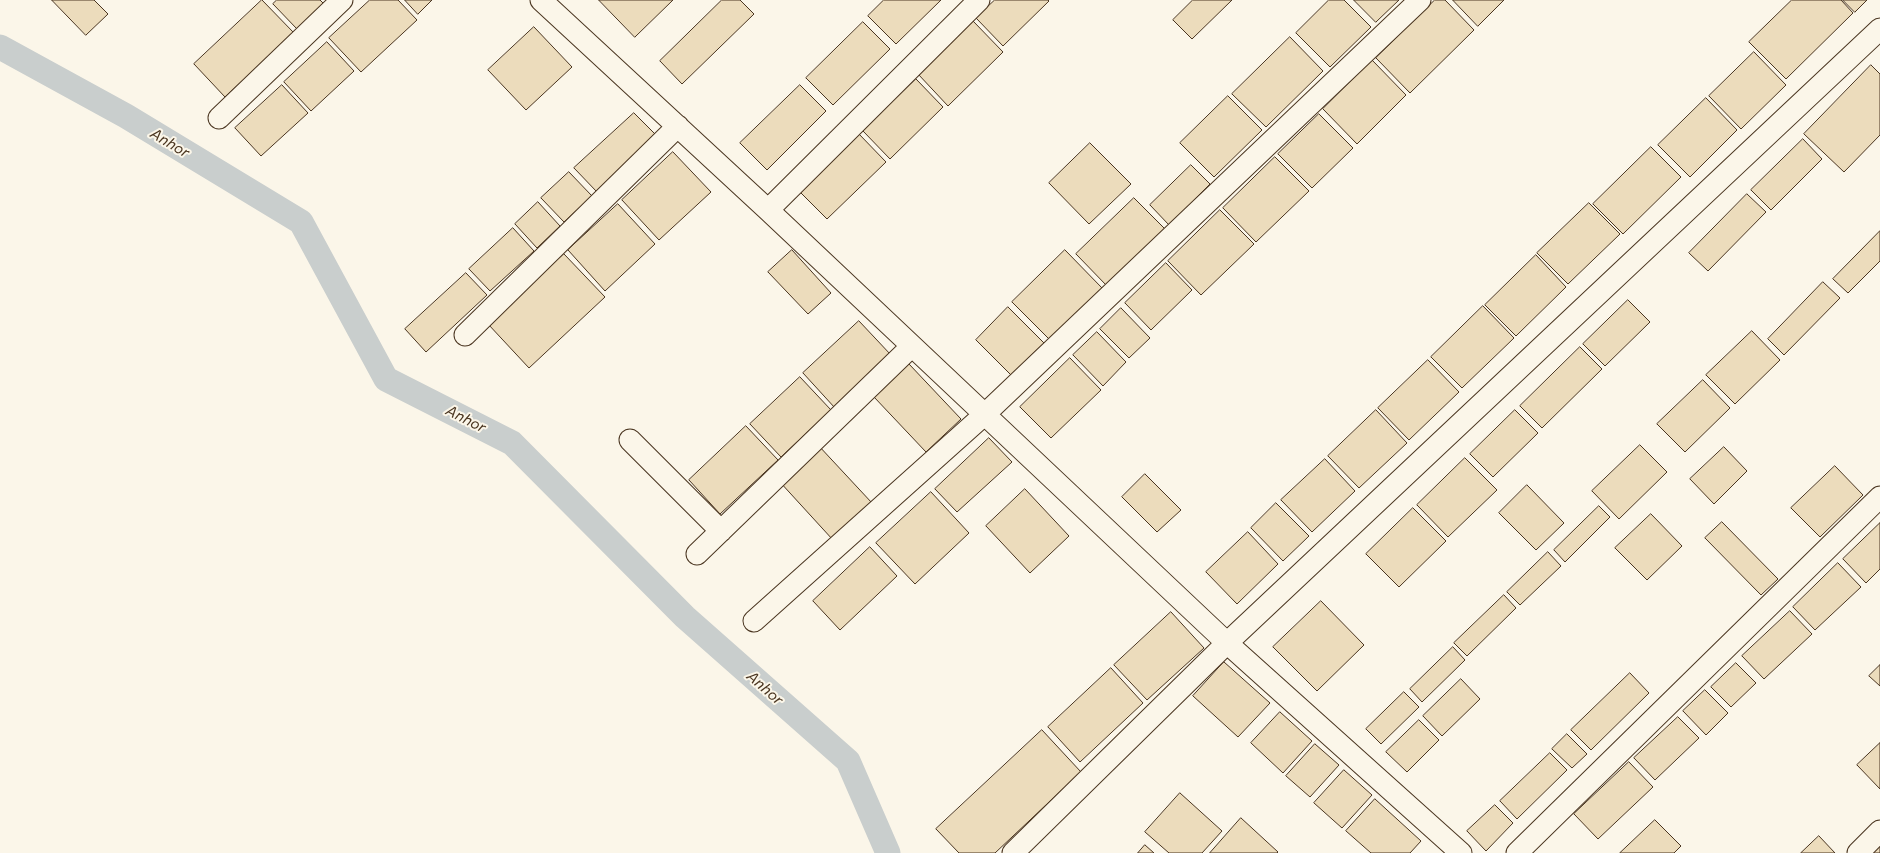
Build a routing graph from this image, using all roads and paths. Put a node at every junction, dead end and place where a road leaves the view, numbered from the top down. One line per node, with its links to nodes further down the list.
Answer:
1 (342, 0): 6 (street)
2 (541, 0): 7 (street)
3 (979, 0): 8 (street)
4 (1420, 0): 11 (street)
5 (1880, 29): 17 (street)
6 (219, 118)
7 (678, 126): 8 (street); 9 (street)
8 (768, 210): 10 (street)
9 (465, 335)
10 (912, 346): 11 (street); 14 (street)
11 (984, 415): 16 (street); 17 (street)
12 (630, 440): 14 (street)
13 (1880, 497): 21 (street)
14 (721, 531): 15 (street)
15 (697, 554)
16 (754, 622)
17 (1227, 642): 19 (street); 20 (street)
18 (1880, 831): 22 (street)
19 (1014, 853)
20 (1461, 853)
21 (1517, 853)
22 (1858, 853)

